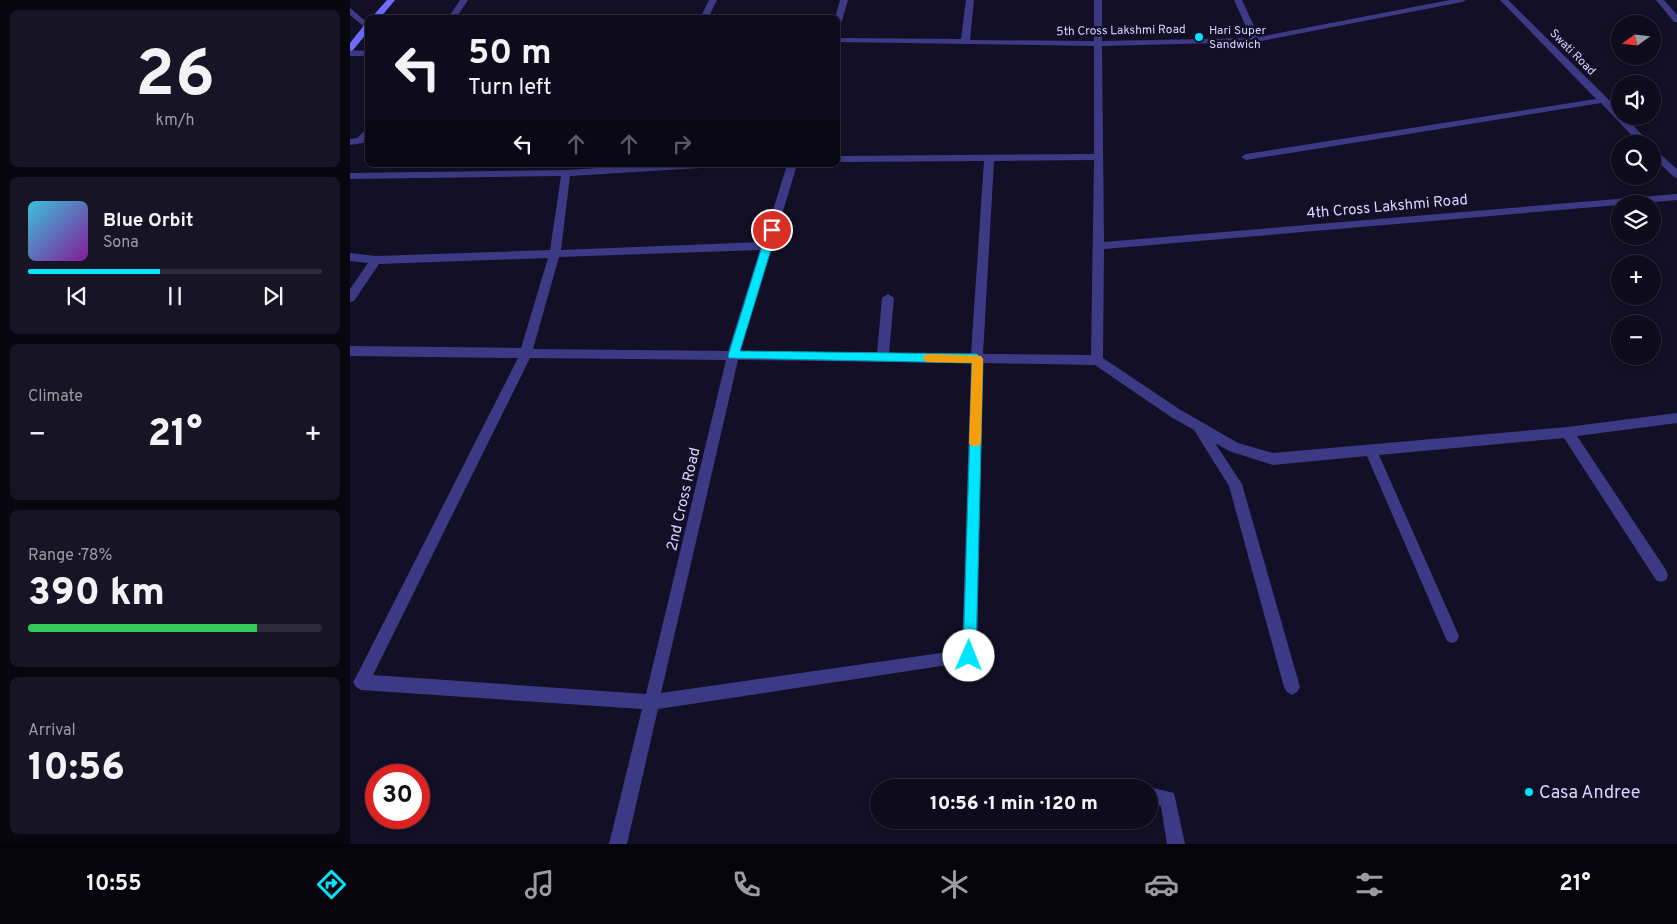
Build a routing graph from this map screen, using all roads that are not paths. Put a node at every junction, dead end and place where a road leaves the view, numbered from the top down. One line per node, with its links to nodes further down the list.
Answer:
1 (391, 0): 12 (street)
2 (464, 0): 13 (street)
3 (713, 0): 14 (street)
4 (844, 0): 15 (street)
5 (970, 0): 21 (street)
6 (1098, 0): 22 (street)
7 (1238, 0): 20 (street)
8 (1462, 0): 20 (street, 5th Cross Lakshmi Road)
9 (1504, 0): 26 (street, Swati Road)
10 (1660, 0): 16 (street)
11 (350, 10): 17 (street)
12 (378, 15)
13 (454, 15)
14 (706, 15)
15 (840, 15)
16 (1677, 20)
17 (365, 25)
18 (365, 29): 23 (street)
19 (840, 40): 21 (street, 5th Cross Lakshmi Road)
20 (1256, 40): 22 (street, 5th Cross Lakshmi Road)
21 (965, 42): 22 (street, 5th Cross Lakshmi Road)
22 (1099, 44): 30 (street)
23 (350, 48)
24 (350, 53): 25 (street)
25 (365, 54)
26 (1604, 100): 28 (street, Swati Road); 31 (street)
27 (365, 135): 29 (street)
28 (1637, 135)
29 (350, 142)
30 (1099, 157): 32 (street); 42 (street)
31 (1246, 157)
32 (989, 158): 33 (street); 52 (street)
33 (840, 159)
34 (1661, 159): 38 (street)
35 (667, 167): 37 (street)
36 (791, 167): 41 (street, 2nd Cross Road)
37 (566, 173): 39 (street); 43 (street)
38 (1677, 175)
39 (350, 176)
40 (1677, 197): 42 (street, 4th Cross Lakshmi Road)
41 (767, 246): 43 (street); 50 (street, 2nd Cross Road)
42 (1099, 246): 53 (street)
43 (555, 253): 45 (street); 49 (street)
44 (350, 257): 45 (street)
45 (376, 260): 46 (street)
46 (350, 298)
47 (888, 298): 51 (street)
48 (350, 351): 49 (street)
49 (526, 353): 50 (street); 61 (street)
50 (733, 356): 51 (street); 61 (street, 2nd Cross Road)
51 (883, 357): 52 (street)
52 (977, 359): 53 (street); 61 (street)
53 (1097, 360): 55 (street)
54 (1677, 418): 56 (street)
55 (1197, 426): 57 (street); 60 (street)
56 (1567, 432): 57 (street); 58 (street)
57 (1371, 450): 59 (street)
58 (1661, 575)
59 (1452, 636)
60 (1292, 687)
61 (651, 702): 63 (street, 2nd Cross Road)
62 (1158, 797): 64 (street)
63 (618, 844)
64 (1176, 844)

